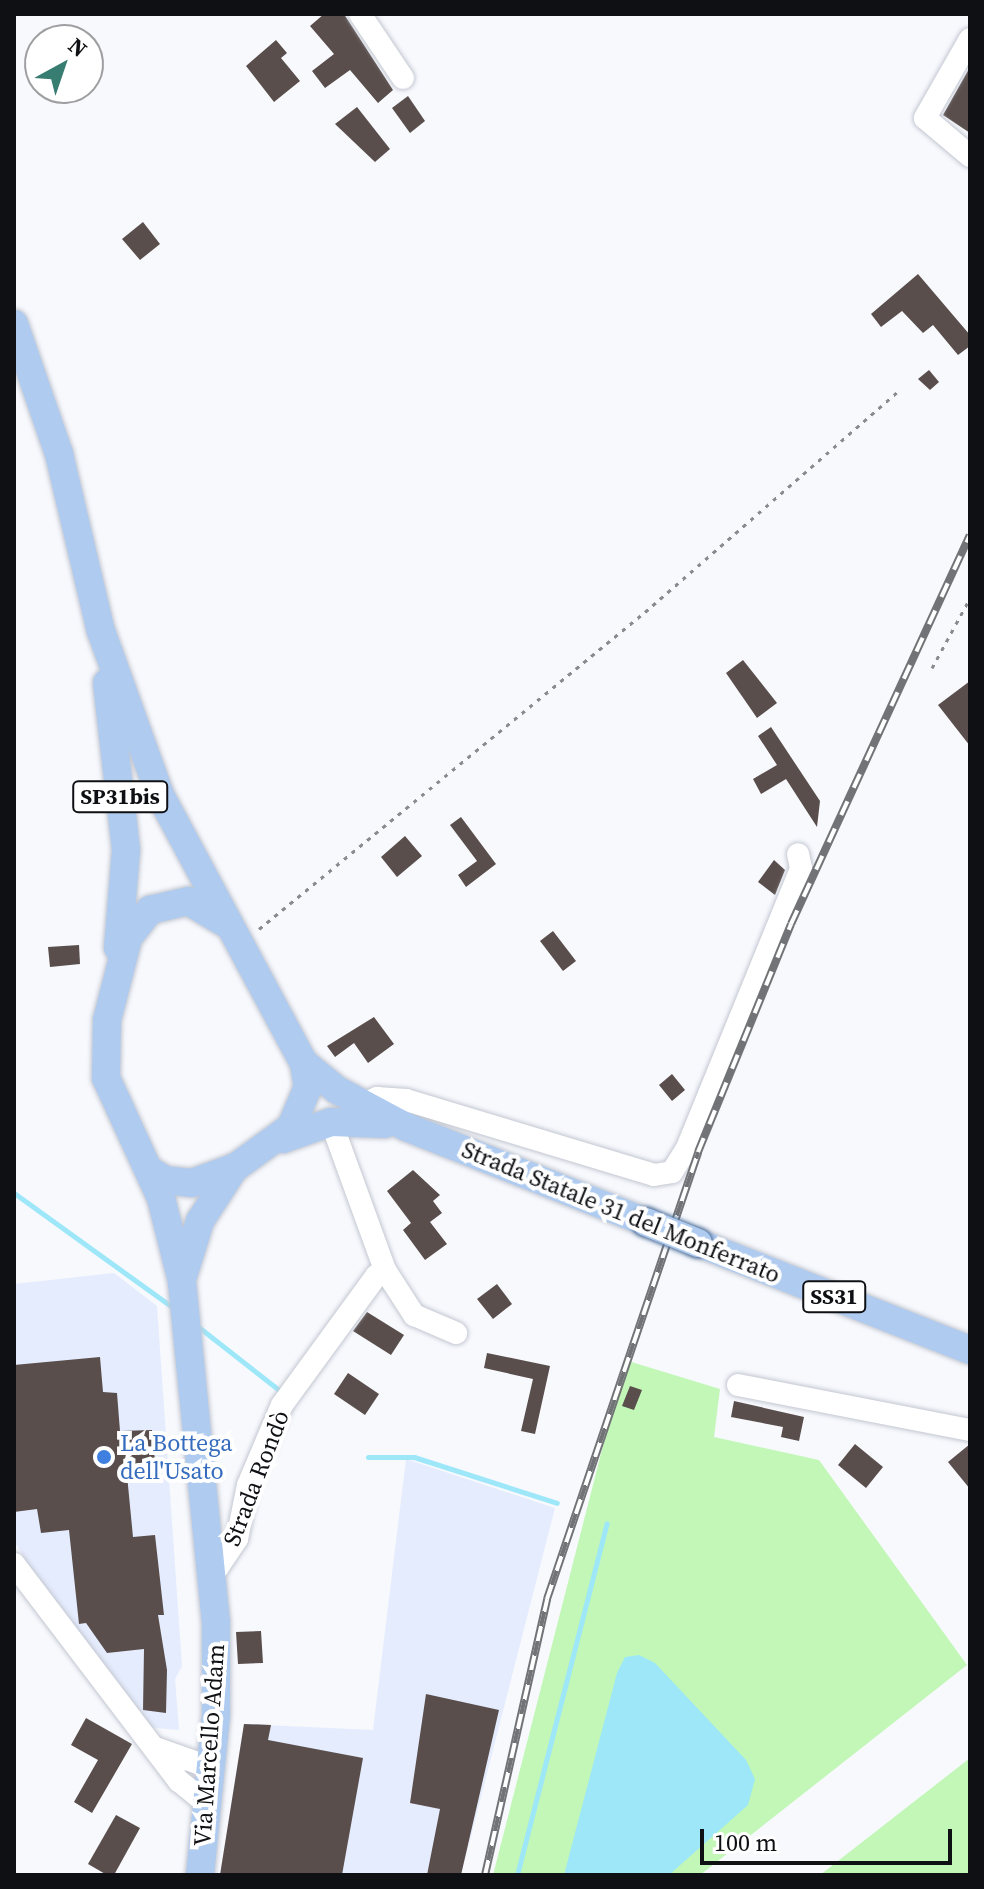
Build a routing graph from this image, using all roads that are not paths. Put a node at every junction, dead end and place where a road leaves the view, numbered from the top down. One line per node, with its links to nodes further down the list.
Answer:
1 (360, 14): 3 (street)
2 (970, 39): 4 (street)
3 (403, 78)
4 (970, 156)
5 (14, 324): 6 (main road, SP31bis)
6 (101, 631): 8 (main road, SP31bis); 9 (main road, SP31bis)
7 (798, 854): 11 (street)
8 (231, 935): 9 (main road); 10 (main road)
9 (119, 963): 14 (main road)
10 (304, 1063): 11 (main road, Strada Statale 31 del Monferrato / SS31); 12 (main road)
11 (345, 1115): 12 (main road, Strada Statale 31 del Monferrato / SS31); 15 (street); 18 (main road, Strada Statale 31 del Monferrato / SS31, bridge)
12 (275, 1143): 13 (main road)
13 (236, 1167): 14 (main road); 16 (main road, Via Marcello Adam)
14 (149, 1170): 16 (main road, Via Marcello Adam)
15 (385, 1270): 17 (street); 22 (street, Strada Rondò)
16 (183, 1288): 22 (main road, Via Marcello Adam)
17 (456, 1333)
18 (970, 1350)
19 (738, 1385): 20 (street)
20 (970, 1430)
21 (14, 1564): 23 (street)
22 (211, 1570): 24 (main road, Via Marcello Adam)
23 (154, 1747): 24 (street); 25 (street)
24 (212, 1768): 25 (main road, Via Marcello Adam)
25 (209, 1805): 26 (main road, Via Marcello Adam)
26 (200, 1875)

